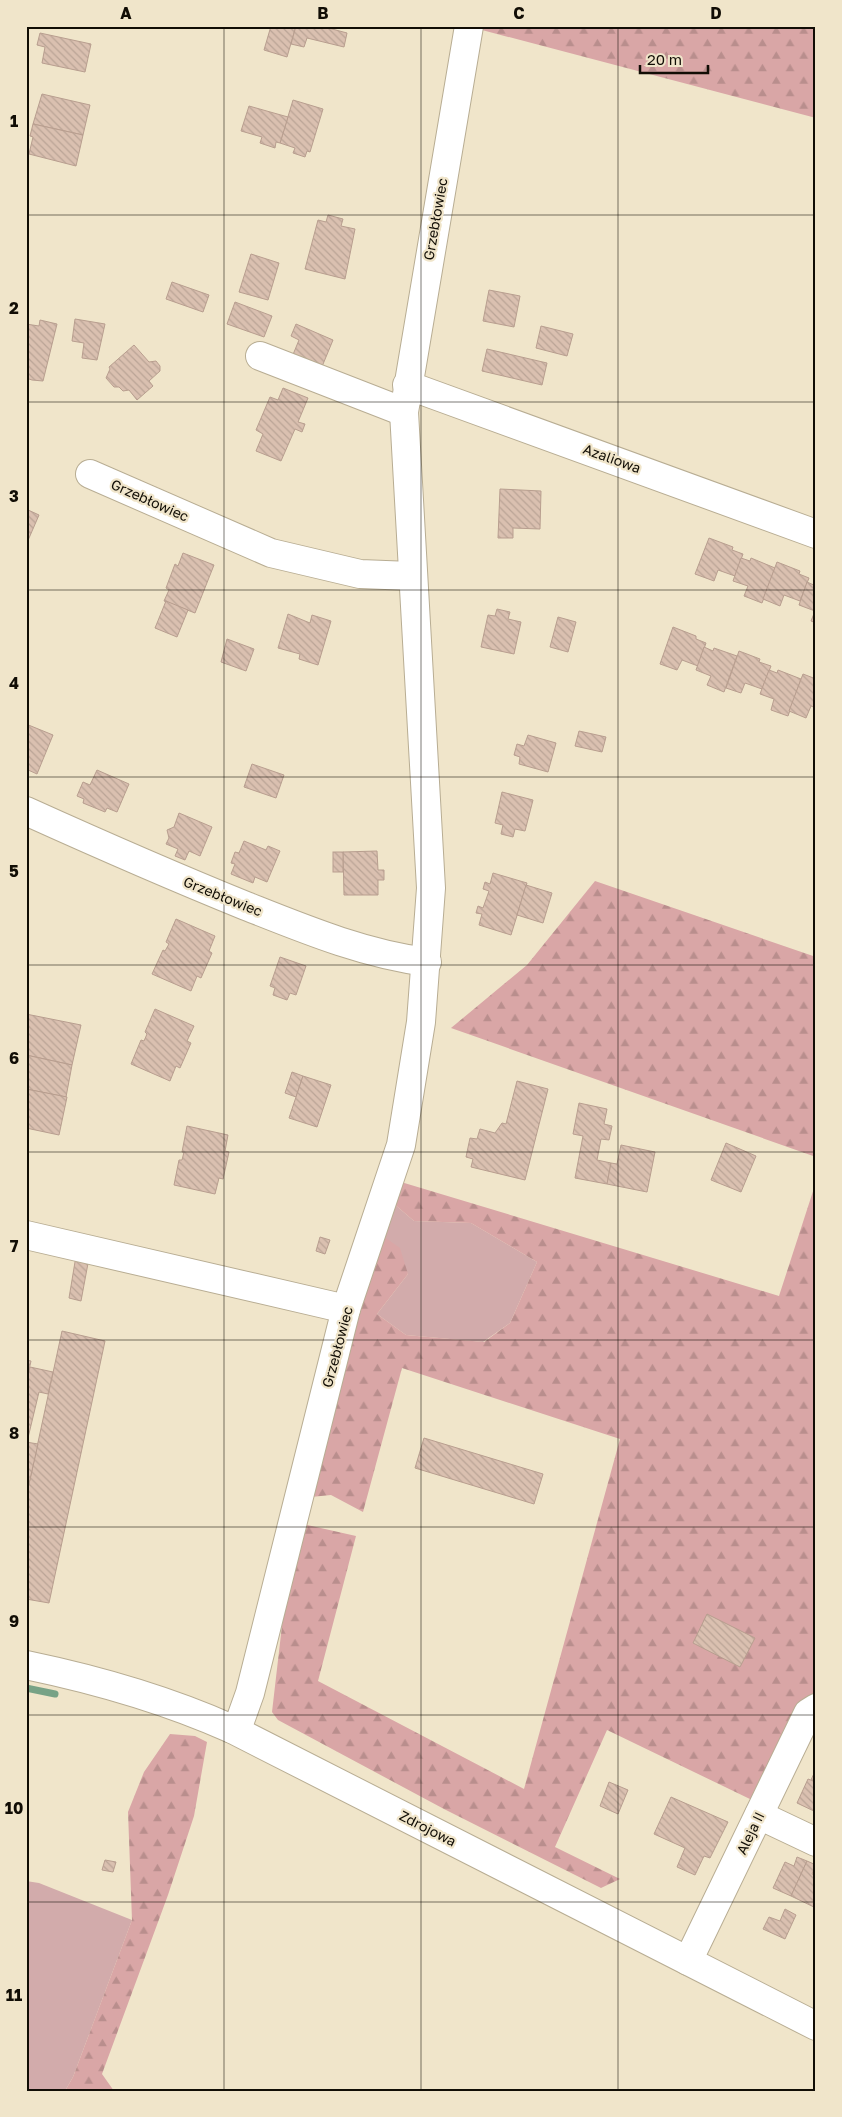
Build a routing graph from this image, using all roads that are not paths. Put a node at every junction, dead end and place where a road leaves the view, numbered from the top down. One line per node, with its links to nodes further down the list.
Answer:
1 (469, 26): 3 (street, Grzebłowiec)
2 (260, 356): 4 (street)
3 (407, 385): 4 (street, Grzebłowiec); 6 (street, Azaliowa)
4 (404, 412): 7 (street, Grzebłowiec)
5 (90, 474): 7 (street, Grzebłowiec)
6 (816, 534)
7 (411, 576): 9 (street, Grzebłowiec)
8 (26, 811): 9 (street, Grzebłowiec)
9 (426, 962): 11 (street, Grzebłowiec)
10 (26, 1236): 11 (street)
11 (346, 1309): 14 (street, Grzebłowiec)
12 (26, 1665): 14 (street, Zdrojowa)
13 (816, 1708): 15 (street, Aleja II)
14 (232, 1729): 17 (street, Zdrojowa)
15 (759, 1815): 16 (street); 17 (street, Aleja II)
16 (816, 1842)
17 (688, 1961): 18 (street, Zdrojowa)
18 (816, 2026)

